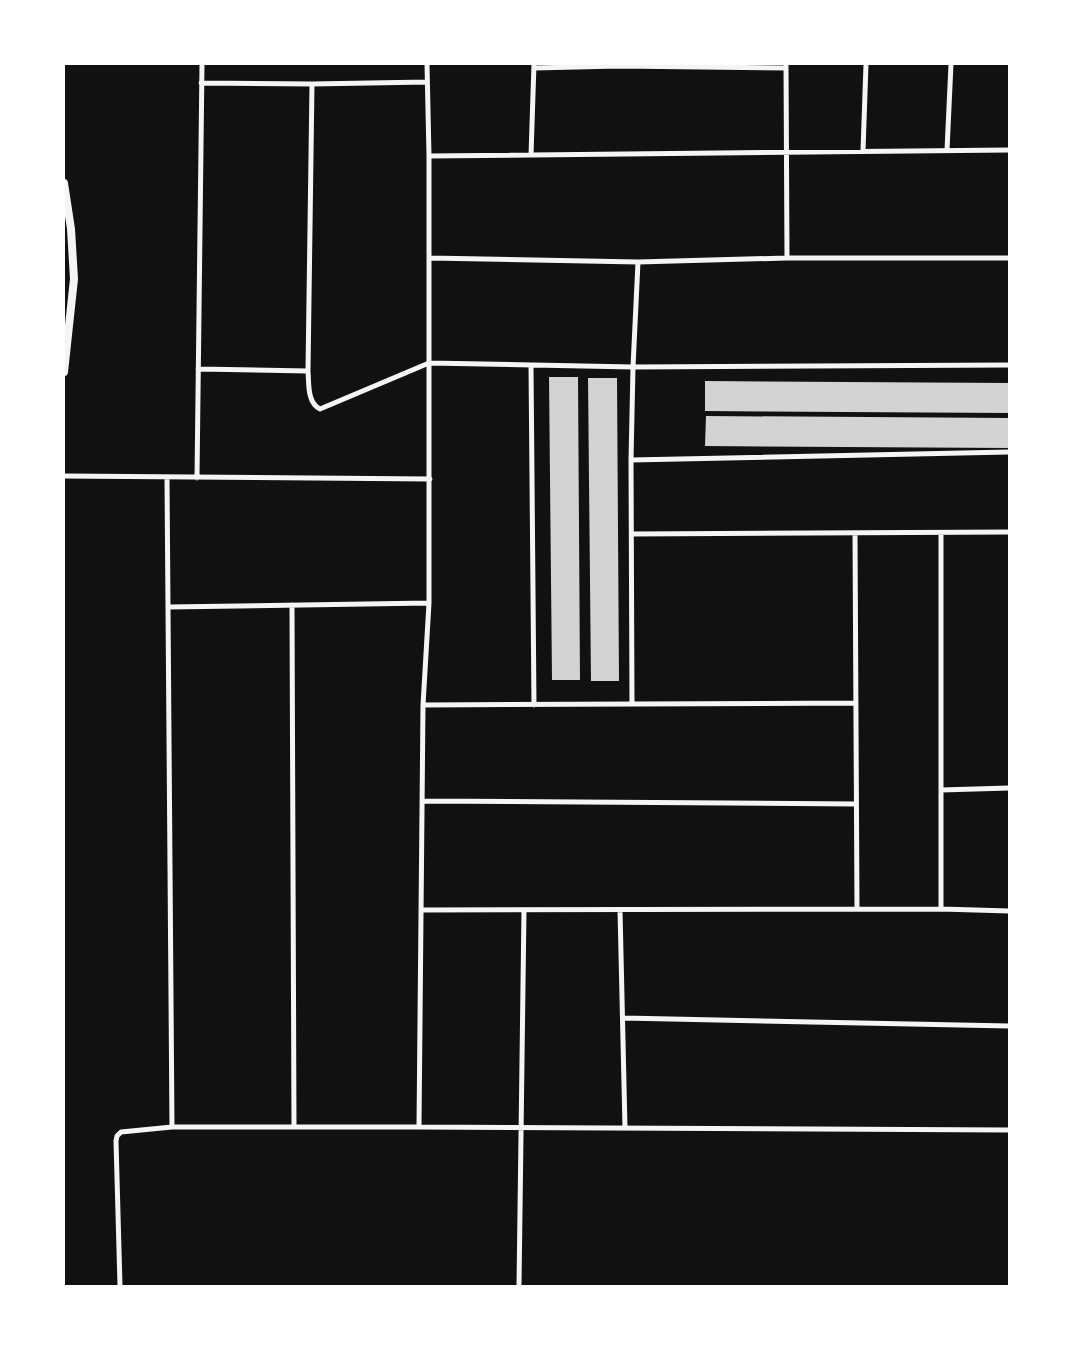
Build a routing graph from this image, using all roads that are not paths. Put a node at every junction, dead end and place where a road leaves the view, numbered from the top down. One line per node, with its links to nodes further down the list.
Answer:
1 (202, 64): 10 (street)
2 (427, 64): 9 (street)
3 (866, 64): 14 (street)
4 (952, 64): 12 (street)
5 (619, 65): 6 (street); 7 (street)
6 (534, 66): 16 (street)
7 (699, 66): 8 (street)
8 (786, 66): 15 (street)
9 (427, 82): 11 (street); 17 (street)
10 (201, 83): 11 (street); 27 (street)
11 (312, 84): 28 (street)
12 (948, 150): 13 (street); 14 (street)
13 (1009, 150)
14 (863, 151): 15 (street)
15 (788, 153): 16 (street); 20 (street)
16 (531, 155): 17 (street)
17 (429, 156): 19 (street)
18 (64, 184): 29 (street)
19 (430, 258): 22 (street); 23 (street)
20 (787, 258): 21 (street); 22 (street)
21 (1009, 258)
22 (638, 262): 26 (street)
23 (429, 363): 24 (street); 28 (street); 35 (street)
24 (531, 365): 26 (street); 46 (street)
25 (1009, 366): 26 (street)
26 (633, 367): 31 (street)
27 (198, 369): 28 (street); 34 (street)
28 (308, 371)
29 (64, 372)
30 (1009, 452): 31 (street)
31 (631, 460): 39 (street)
32 (64, 476): 33 (street)
33 (167, 478): 34 (street); 42 (street)
34 (197, 478): 35 (street)
35 (430, 480): 40 (street)
36 (1009, 532): 38 (street)
37 (854, 533): 38 (street); 39 (street); 44 (street)
38 (941, 533): 48 (street)
39 (632, 534): 43 (street)
40 (429, 602): 41 (street); 45 (street)
41 (292, 604): 42 (street); 59 (street)
42 (168, 607): 62 (street)
43 (632, 704): 44 (street); 46 (street)
44 (856, 704): 50 (street)
45 (423, 705): 46 (street); 49 (street)
46 (534, 705)
47 (1009, 788): 48 (street)
48 (941, 790): 51 (street)
49 (422, 802): 50 (street); 52 (street)
50 (856, 804): 55 (street)
51 (941, 909): 55 (street); 56 (street)
52 (421, 910): 53 (street); 60 (street)
53 (524, 910): 54 (street); 61 (street)
54 (620, 910): 55 (street); 57 (street)
55 (857, 910)
56 (1009, 912)
57 (622, 1018): 58 (street); 63 (street)
58 (1009, 1026)
59 (294, 1127): 60 (street); 62 (street)
60 (418, 1127): 61 (street)
61 (522, 1127): 63 (street); 66 (street)
62 (172, 1128): 65 (street)
63 (625, 1128): 64 (street)
64 (1009, 1130)
65 (120, 1286)
66 (519, 1286)

